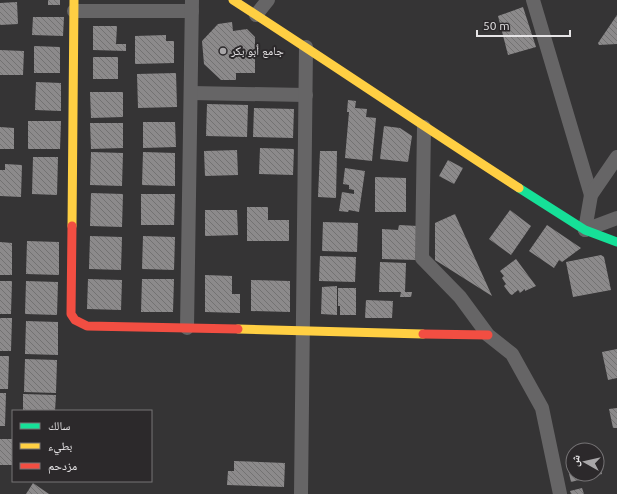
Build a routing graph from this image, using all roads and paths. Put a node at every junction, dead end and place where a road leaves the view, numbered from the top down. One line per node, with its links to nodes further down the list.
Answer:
1 (233, 0): 6 (street)
2 (268, 0): 6 (street)
3 (533, 0): 12 (street)
4 (74, 5): 5 (street); 16 (street)
5 (192, 6): 8 (street)
6 (256, 15): 7 (street)
7 (306, 47): 9 (street); 10 (street)
8 (190, 93): 9 (street); 16 (street)
9 (306, 95): 17 (street)
10 (424, 127): 14 (street); 18 (street)
11 (617, 157): 12 (street)
12 (591, 195): 14 (street)
13 (617, 218): 14 (street)
14 (585, 230): 15 (street)
15 (616, 244)
16 (187, 328): 17 (street)
17 (303, 331): 18 (street); 19 (street)
18 (488, 334): 20 (street)
19 (301, 494)
20 (560, 494)

